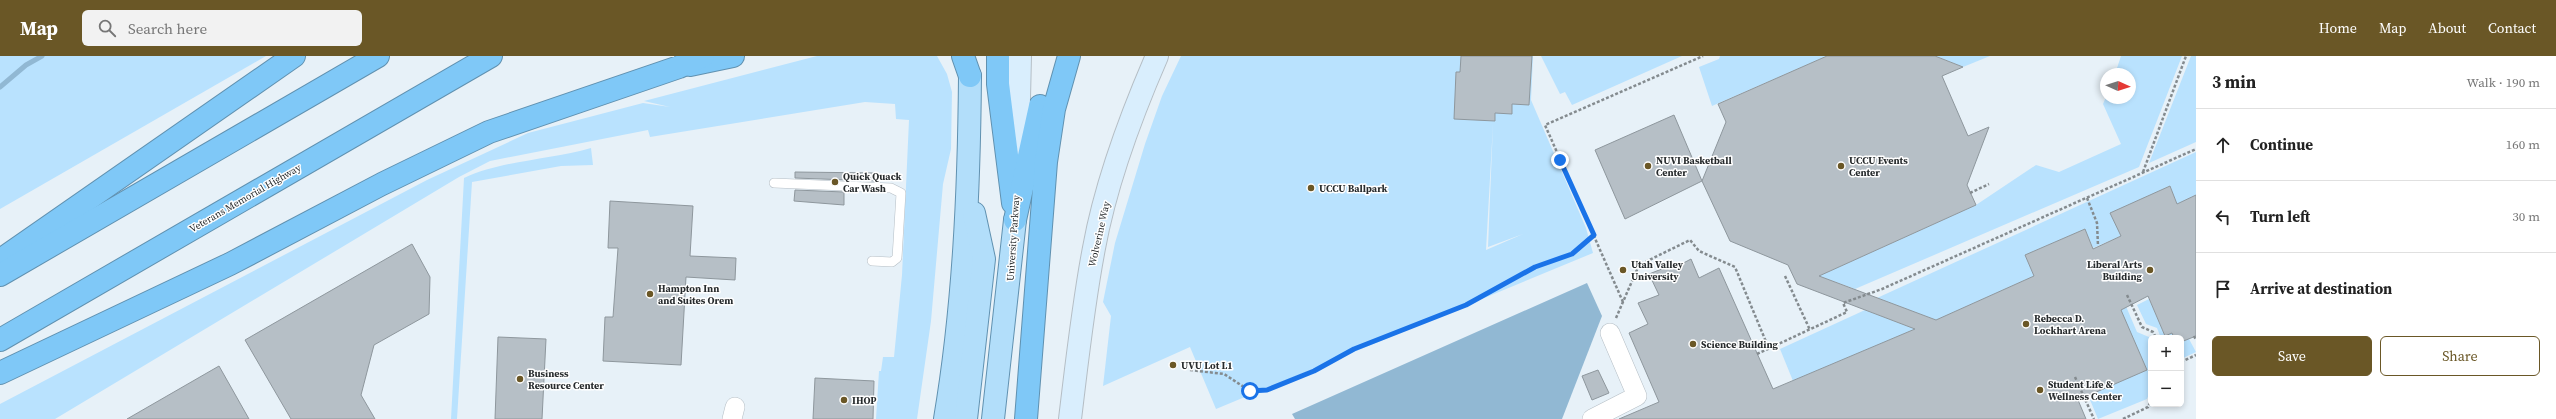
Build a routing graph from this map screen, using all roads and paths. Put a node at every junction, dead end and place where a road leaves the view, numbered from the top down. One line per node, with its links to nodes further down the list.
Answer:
1 (294, 56): 26 (highway)
2 (378, 56): 28 (highway)
3 (491, 56): 35 (highway, Veterans Memorial Highway)
4 (703, 56): 15 (highway)
5 (733, 56): 15 (highway)
6 (964, 56): 14 (highway)
7 (998, 56): 23 (highway)
8 (1020, 56): 23 (main road, University Parkway)
9 (1056, 56): 23 (highway)
10 (1069, 56): 49 (highway)
11 (1157, 56): 50 (main road, Wolverine Way)
12 (1703, 56): 24 (path)
13 (2186, 56): 17 (path)
14 (970, 66): 20 (main road)
15 (679, 67): 41 (highway)
16 (2196, 149): 17 (path)
17 (2142, 172): 22 (path)
18 (774, 183): 27 (lane)
19 (1989, 184): 21 (path)
20 (969, 186): 45 (main road); 46 (main road)
21 (1970, 193)
22 (2087, 198): 25 (path); 32 (path)
23 (1015, 220): 43 (main road, University Parkway)
24 (1594, 235): 31 (path); 40 (path)
25 (2098, 246)
26 (0, 260)
27 (872, 261)
28 (0, 275)
29 (1785, 276): 32 (path)
30 (2127, 295): 34 (path)
31 (1623, 302): 33 (path); 36 (path)
32 (1810, 330): 36 (path)
33 (1610, 333): 51 (street)
34 (2154, 335)
35 (0, 340)
36 (1769, 348): 37 (path)
37 (1757, 354)
38 (2196, 355): 39 (path)
39 (2184, 361)
40 (1190, 370)
41 (0, 373)
42 (2075, 376): 52 (path)
43 (998, 388): 47 (main road, University Parkway); 48 (main road)
44 (2148, 407): 53 (path)
45 (945, 419)
46 (966, 419)
47 (993, 419)
48 (1003, 419)
49 (1026, 419)
50 (1070, 419)
51 (1592, 419)
52 (2094, 419)
53 (2123, 419)

